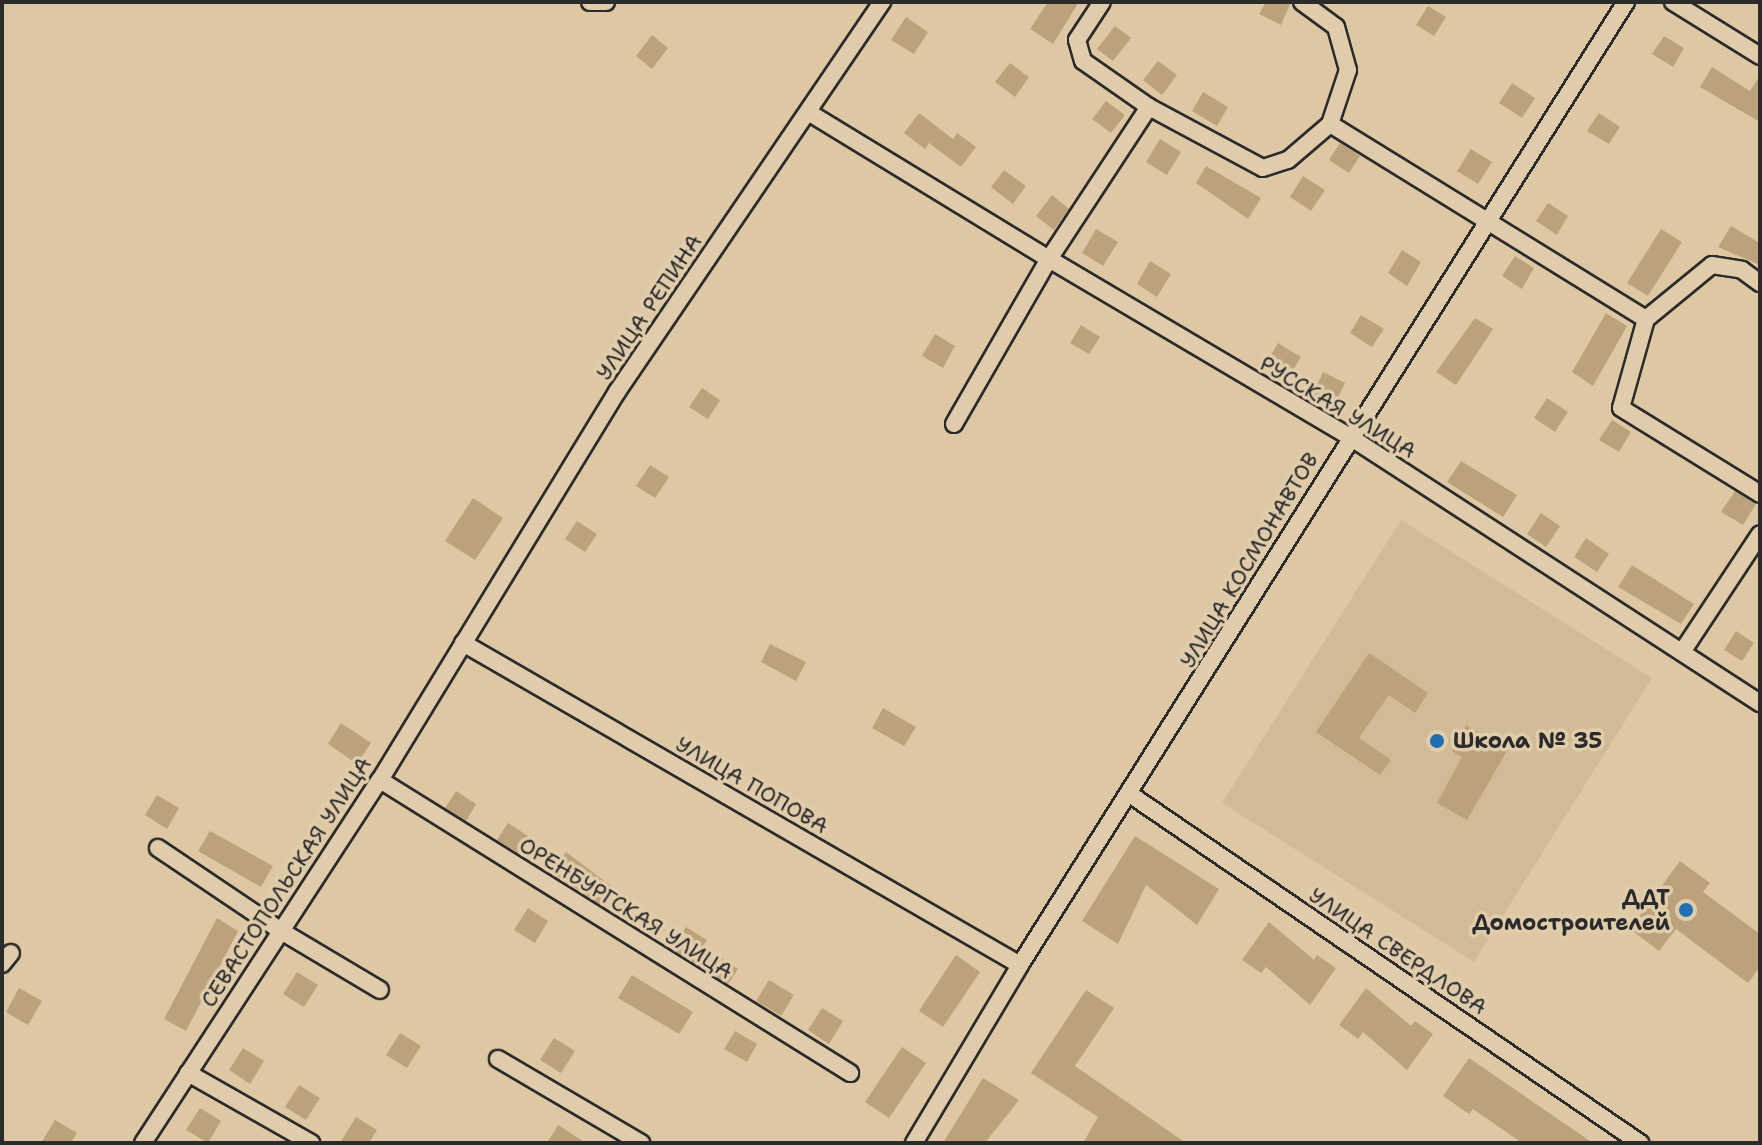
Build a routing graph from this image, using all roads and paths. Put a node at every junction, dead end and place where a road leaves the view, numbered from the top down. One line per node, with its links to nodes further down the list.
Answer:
1 (882, 2): 8 (street, УЛИЦА РЕПИНА)
2 (1102, 2): 7 (street)
3 (1302, 2): 9 (street)
4 (1626, 2): 10 (street, УЛИЦА КОСМОНАВТОВ)
5 (1673, 2): 6 (street)
6 (1760, 56)
7 (1149, 107): 9 (street); 11 (street)
8 (808, 112): 11 (street, РУССКАЯ УЛИЦА); 18 (street, УЛИЦА РЕПИНА)
9 (1330, 124): 10 (street)
10 (1488, 220): 13 (street); 15 (street, УЛИЦА КОСМОНАВТОВ)
11 (1049, 259): 14 (street); 15 (street, РУССКАЯ УЛИЦА)
12 (1760, 283): 13 (street)
13 (1646, 319): 16 (street)
14 (954, 424)
15 (1350, 437): 19 (street, РУССКАЯ УЛИЦА); 22 (street, УЛИЦА КОСМОНАВТОВ)
16 (1760, 494)
17 (1760, 534): 19 (street)
18 (463, 643): 21 (street, СЕВАСТОПОЛЬСКАЯ УЛИЦА); 25 (street, УЛИЦА ПОПОВА)
19 (1682, 652): 20 (street, РУССКАЯ УЛИЦА)
20 (1760, 703)
21 (380, 780): 24 (street, СЕВАСТОПОЛЬСКАЯ УЛИЦА); 29 (street, ОРЕНБУРГСКАЯ УЛИЦА)
22 (1131, 795): 25 (street, УЛИЦА КОСМОНАВТОВ); 34 (street, УЛИЦА СВЕРДЛОВА)
23 (158, 848): 24 (street)
24 (281, 931): 26 (street); 28 (street, СЕВАСТОПОЛЬСКАЯ УЛИЦА)
25 (1020, 965): 33 (street, УЛИЦА КОСМОНАВТОВ)
26 (380, 990)
27 (498, 1059): 32 (street)
28 (188, 1073): 30 (street, СЕВАСТОПОЛЬСКАЯ УЛИЦА); 31 (street)
29 (850, 1073)
30 (143, 1143)
31 (311, 1143)
32 (641, 1143)
33 (914, 1143)
34 (1640, 1143)

